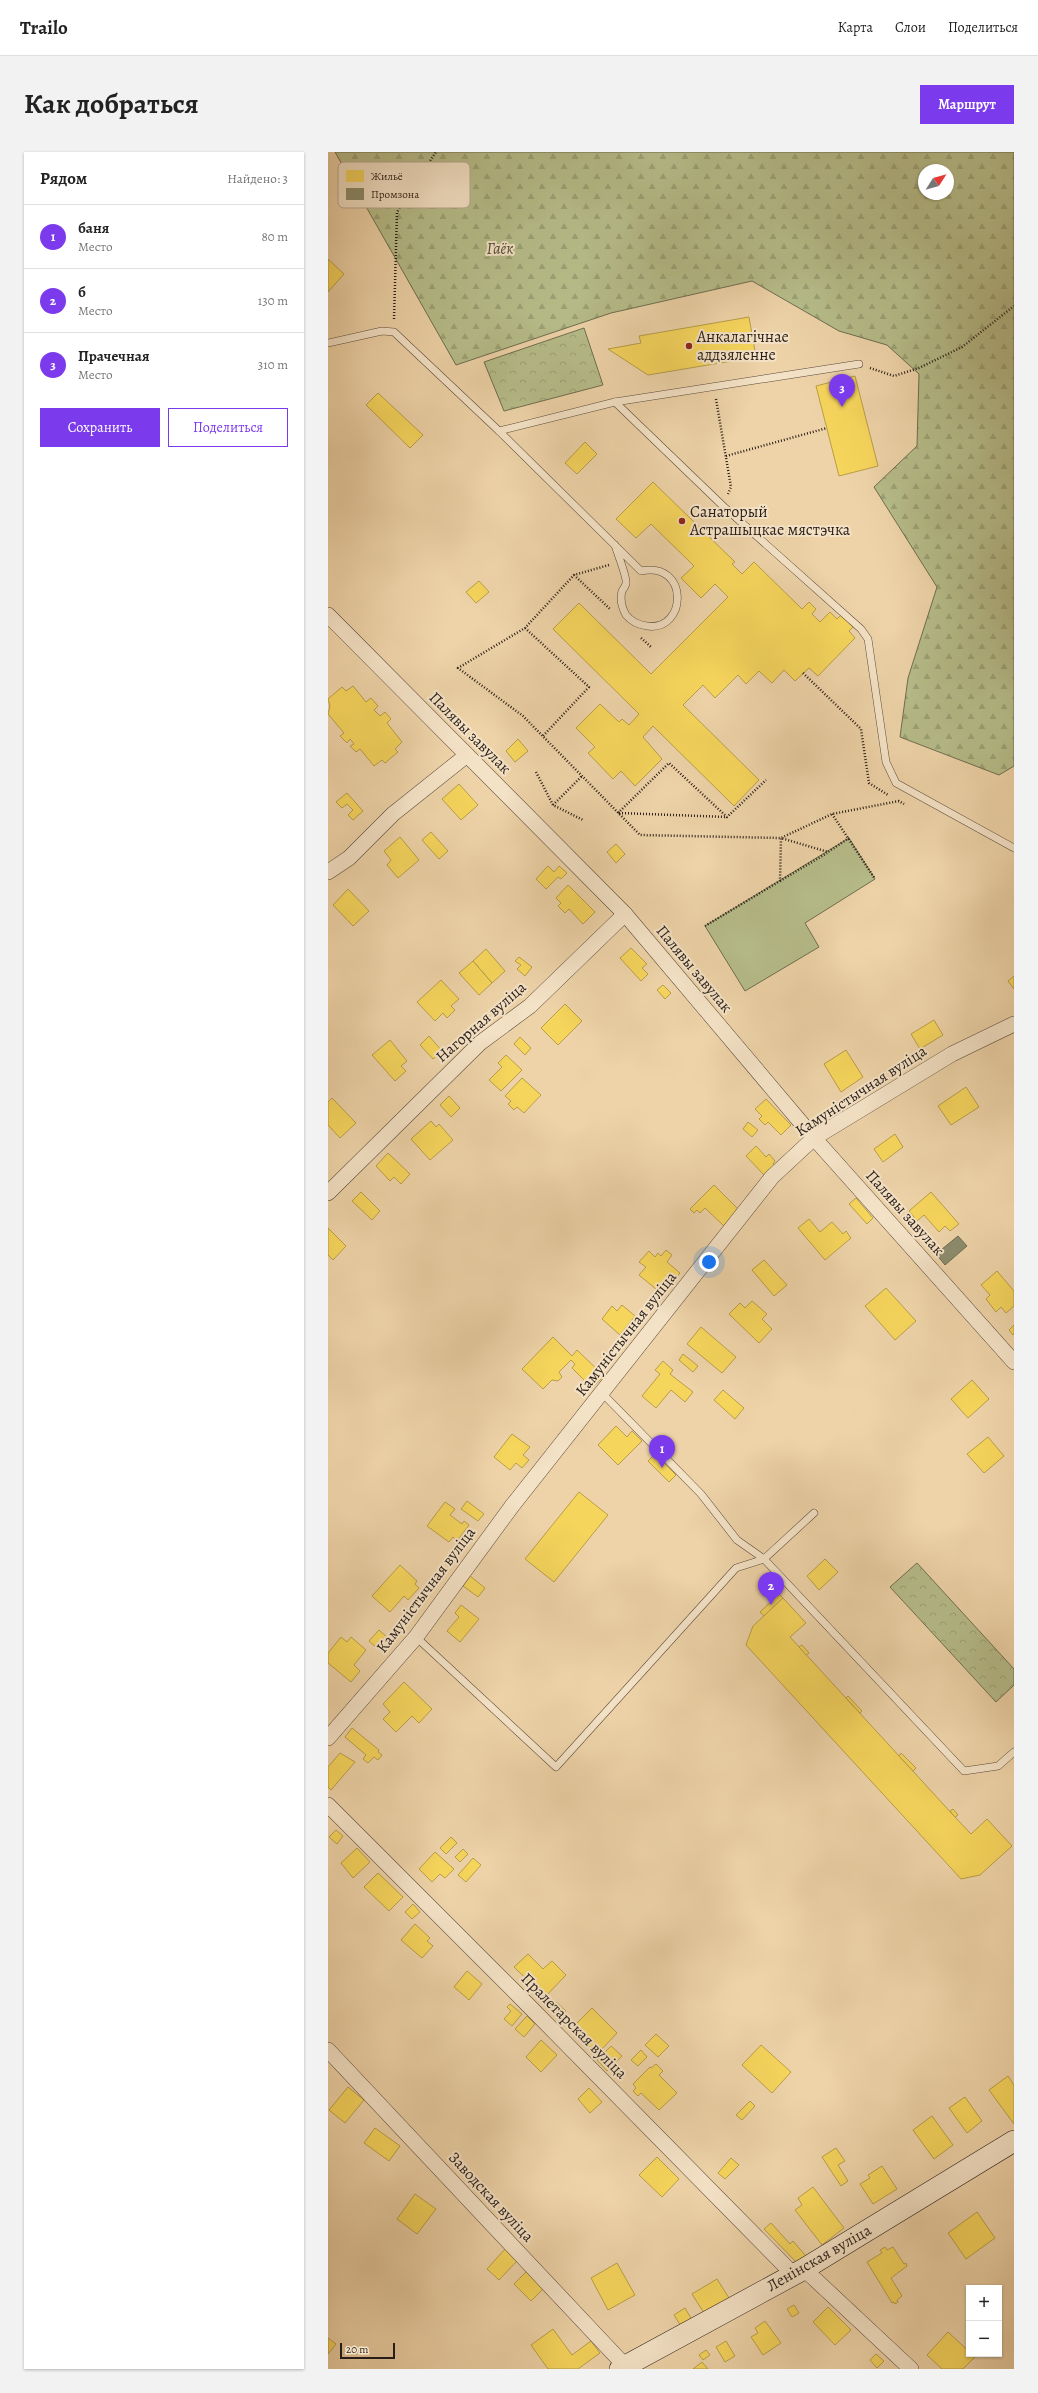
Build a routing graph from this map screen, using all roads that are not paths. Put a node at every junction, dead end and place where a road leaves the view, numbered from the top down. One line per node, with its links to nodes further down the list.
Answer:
1 (328, 343): 4 (lane)
2 (859, 364): 3 (lane)
3 (615, 402): 4 (lane); 8 (lane)
4 (499, 431): 5 (lane)
5 (614, 545): 5 (lane)
6 (328, 616): 7 (street, Палявы завулак)
7 (467, 755): 9 (street); 10 (street, Палявы завулак)
8 (1014, 848)
9 (328, 872)
10 (625, 914): 12 (street, Палявы завулак); 13 (street, Нагорная вуліца)
11 (1014, 1024): 12 (street, Камуністычная вуліца)
12 (814, 1138): 14 (street, Палявы завулак); 15 (street, Камуністычная вуліца)
13 (328, 1193)
14 (1014, 1362)
15 (602, 1393): 17 (lane); 18 (street, Камуністычная вуліца)
16 (814, 1513): 17 (lane)
17 (764, 1559): 18 (lane); 20 (lane)
18 (416, 1637): 19 (street, Камуністычная вуліца)
19 (328, 1738)
20 (1014, 1752)
21 (328, 1805): 24 (street, Пралетарская вуліца)
22 (328, 2050): 25 (street, Заводская вуліца)
23 (1014, 2141): 24 (street, Ленінская вуліца)
24 (798, 2271): 25 (street, Ленінская вуліца); 26 (street, Пралетарская вуліца)
25 (625, 2368)
26 (911, 2369)

